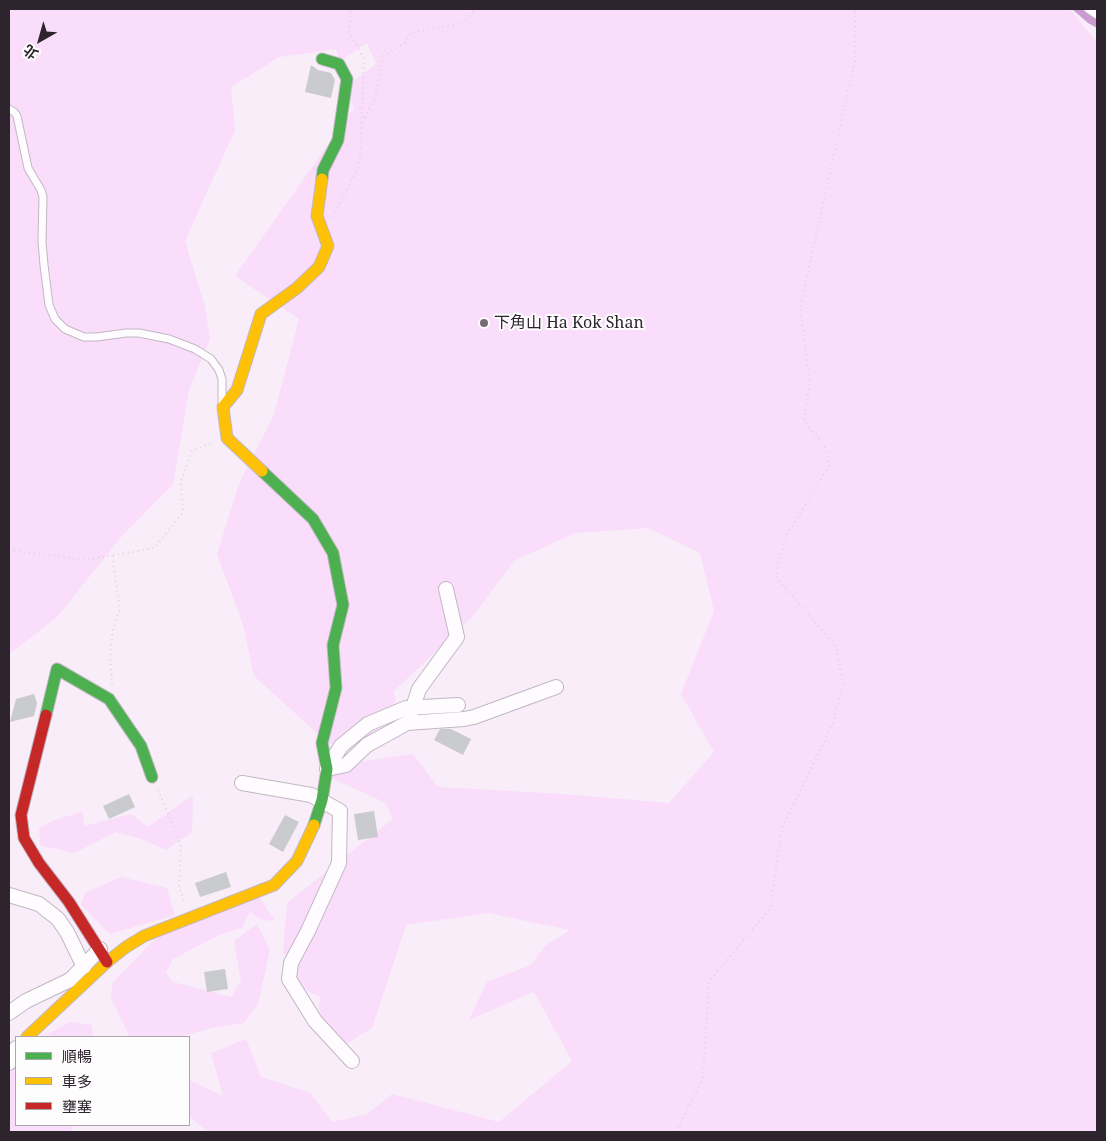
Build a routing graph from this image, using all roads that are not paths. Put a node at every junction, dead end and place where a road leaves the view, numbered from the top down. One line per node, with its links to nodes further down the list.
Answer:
1 (1088, 9): 2 (lane)
2 (1097, 15)
3 (322, 59): 5 (street)
4 (9, 109): 5 (lane)
5 (223, 407): 11 (street)
6 (446, 589): 9 (street)
7 (556, 687): 10 (street)
8 (458, 705): 9 (street)
9 (413, 707): 10 (street); 11 (street)
10 (407, 723): 11 (street)
11 (327, 769): 14 (street)
12 (152, 777): 16 (street)
13 (242, 784): 14 (street)
14 (322, 800): 17 (street); 21 (street)
15 (9, 895): 18 (street)
16 (100, 950): 17 (street); 18 (street)
17 (107, 962): 20 (street)
18 (84, 967): 19 (street)
19 (9, 1013)
20 (28, 1036)
21 (352, 1061)

